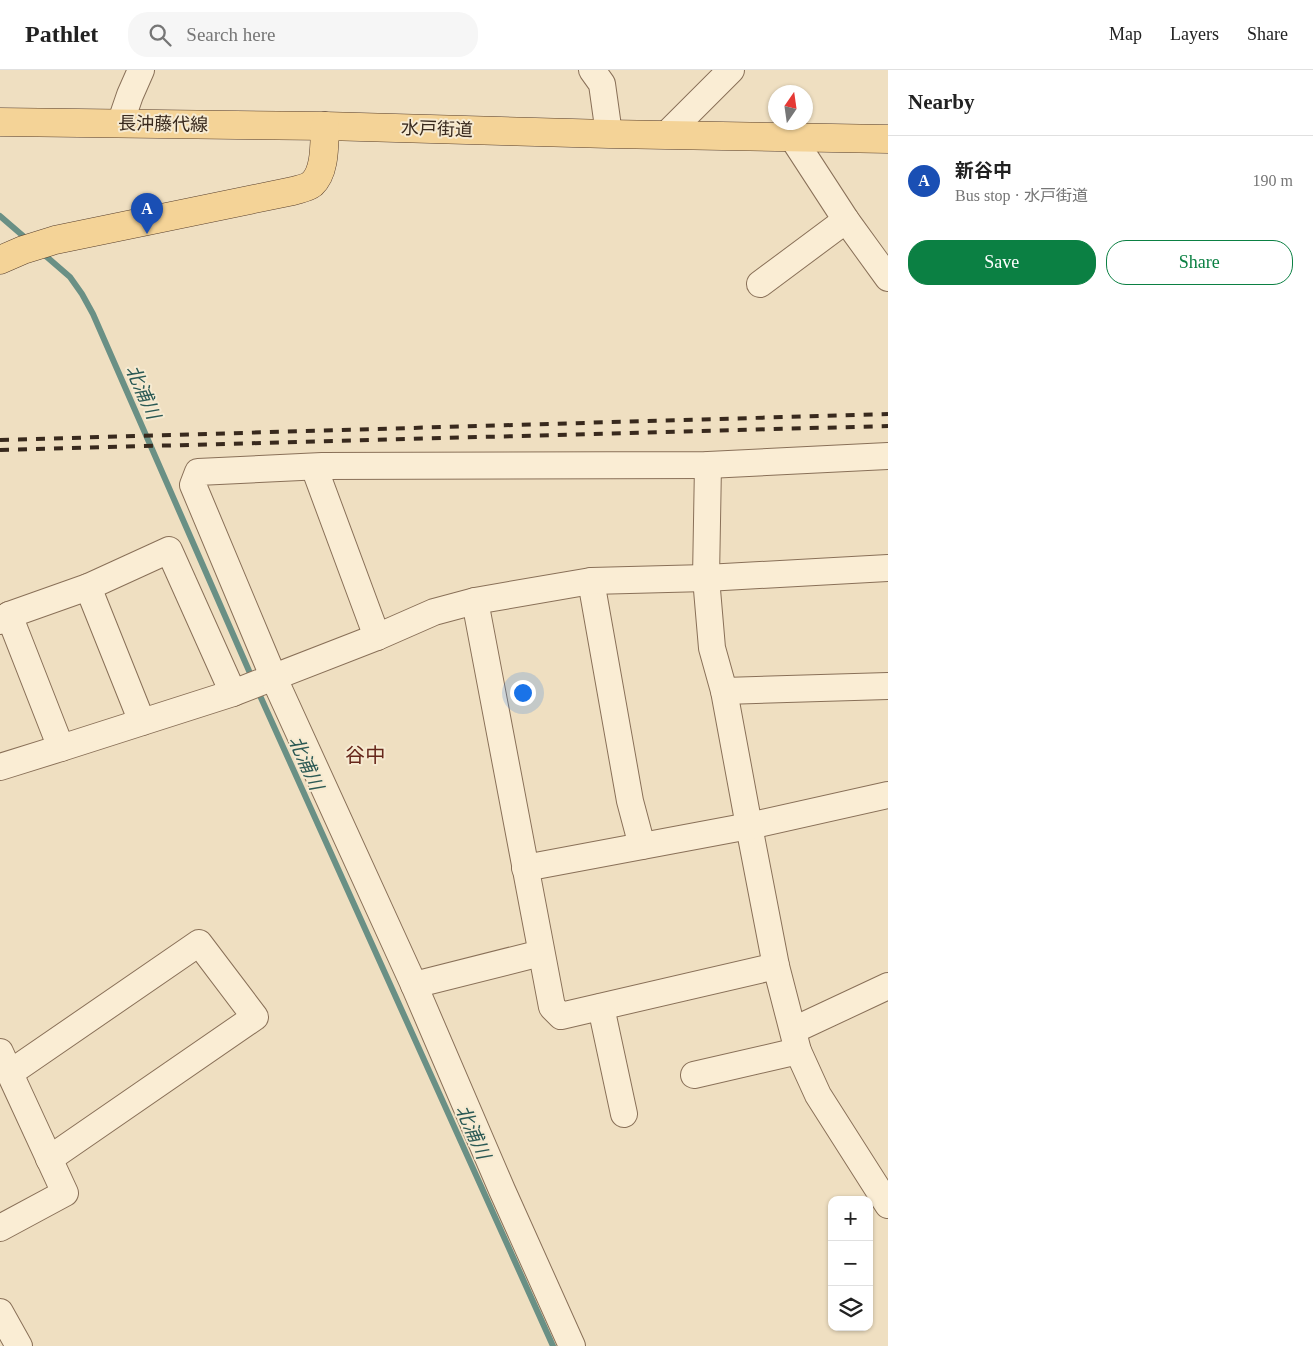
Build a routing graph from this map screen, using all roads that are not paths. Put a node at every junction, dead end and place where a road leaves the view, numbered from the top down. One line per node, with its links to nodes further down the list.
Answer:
1 (141, 70): 5 (street)
2 (592, 70): 7 (street)
3 (731, 70): 8 (street)
4 (0, 122): 5 (main road, 長沖藤代線)
5 (120, 124): 6 (main road, 長沖藤代線)
6 (325, 126): 7 (main road, 水戸街道); 12 (main road)
7 (608, 134): 8 (main road, 水戸街道)
8 (666, 135): 9 (main road, 水戸街道)
9 (792, 137): 10 (main road, 水戸街道); 11 (street)
10 (888, 139)
11 (846, 220): 13 (street); 14 (street)
12 (14, 251)
13 (888, 278)
14 (760, 284)
15 (888, 456): 16 (street)
16 (708, 465): 17 (street); 19 (street)
17 (314, 467): 24 (street); 25 (street)
18 (888, 568): 19 (street)
19 (706, 578): 20 (street); 27 (street)
20 (591, 581): 22 (street); 33 (street)
21 (88, 587): 23 (street); 25 (street); 28 (street)
22 (475, 601): 24 (street); 34 (street)
23 (5, 618): 29 (street)
24 (377, 637): 25 (street)
25 (255, 684): 28 (street); 37 (street)
26 (888, 686): 27 (street)
27 (724, 690): 32 (street)
28 (142, 722): 29 (street)
29 (61, 748): 30 (street)
30 (0, 767)
31 (888, 795): 32 (street)
32 (748, 826): 33 (street); 36 (street)
33 (642, 846): 34 (street)
34 (525, 868): 35 (street)
35 (541, 953): 37 (street); 39 (street)
36 (776, 966): 39 (street); 40 (street)
37 (414, 985): 49 (street)
38 (888, 986): 40 (street)
39 (601, 1007): 43 (street)
40 (796, 1041): 42 (street); 45 (street)
41 (5, 1063): 44 (street); 44 (street)
42 (694, 1075)
43 (624, 1114)
44 (49, 1159): 46 (street)
45 (888, 1205)
46 (0, 1228)
47 (0, 1312): 48 (street)
48 (19, 1346)
49 (572, 1346)

